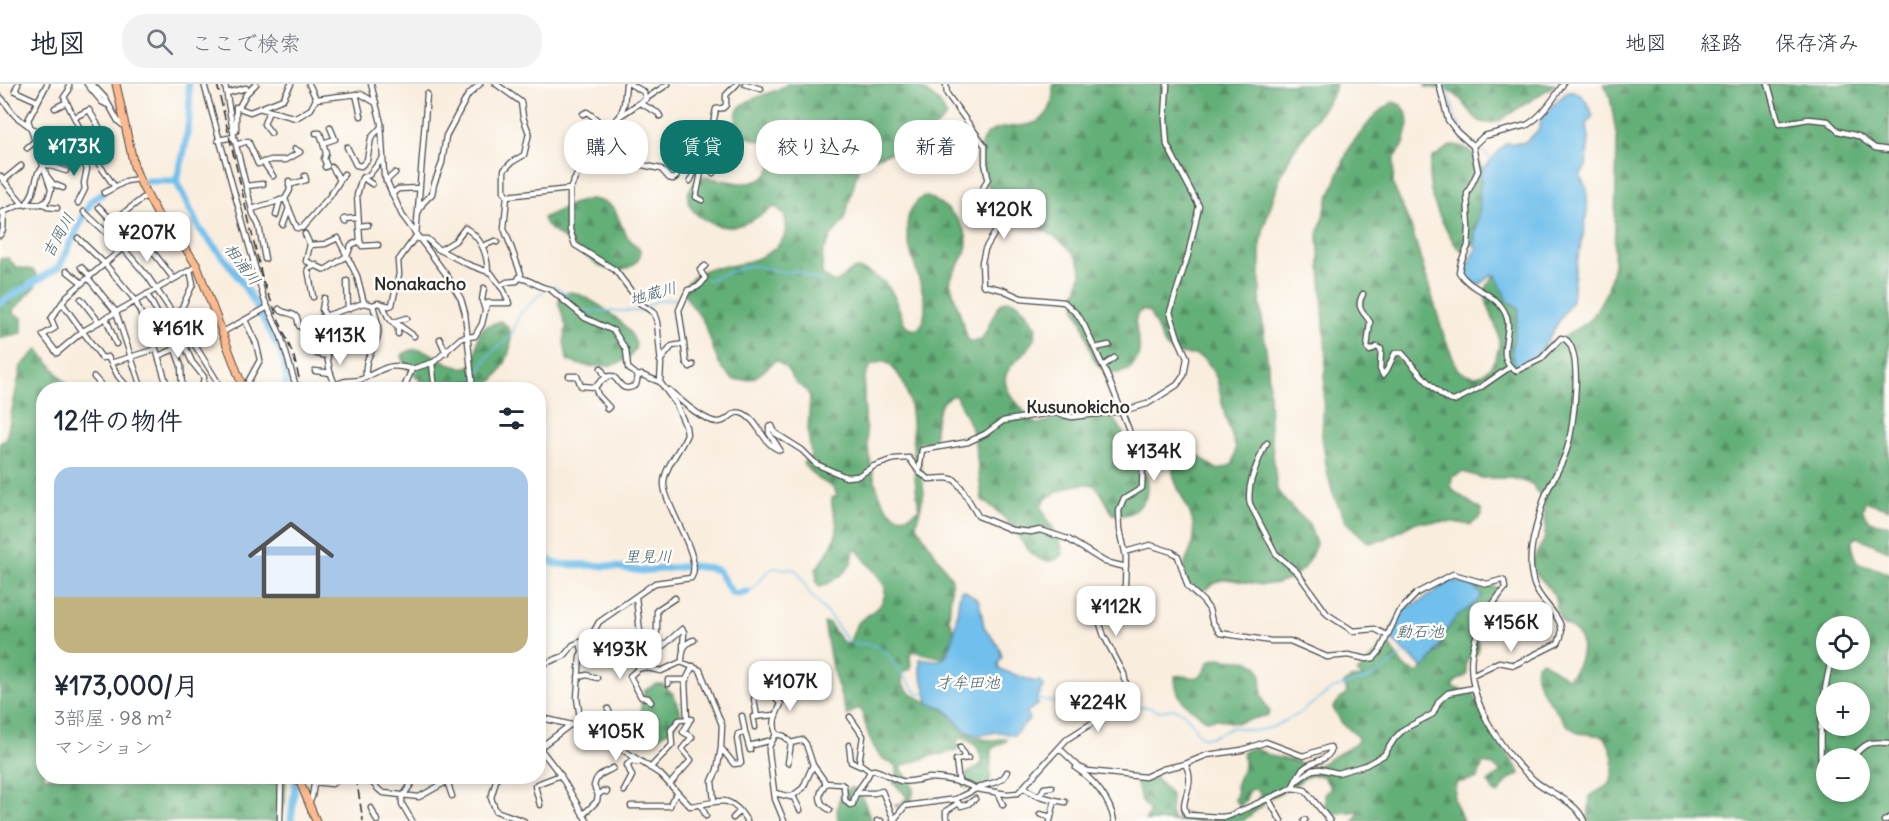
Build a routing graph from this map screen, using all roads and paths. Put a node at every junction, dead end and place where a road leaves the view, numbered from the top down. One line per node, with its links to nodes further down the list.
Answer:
1 (18, 84): 32 (street)
2 (47, 84): 32 (street)
3 (69, 84): 34 (street)
4 (87, 84): 36 (street)
5 (92, 84): 36 (street)
6 (116, 84): 51 (highway)
7 (204, 84): 59 (street)
8 (225, 84): 27 (street)
9 (256, 84): 37 (street)
10 (291, 84): 39 (street)
11 (309, 84): 31 (street)
12 (371, 84): 35 (street)
13 (480, 84): 118 (street)
14 (496, 84): 105 (street)
15 (628, 84): 24 (street); 43 (street)
16 (668, 84): 33 (street)
17 (737, 84): 48 (street)
18 (745, 84): 25 (street)
19 (946, 84): 195 (street)
20 (1167, 84): 241 (street)
21 (1437, 84): 63 (street)
22 (1563, 84): 63 (street)
23 (1768, 84): 68 (street)
24 (641, 87): 33 (street)
25 (761, 87)
26 (246, 88): 27 (street)
27 (226, 93): 58 (street)
28 (356, 94): 31 (street); 35 (street); 42 (street)
29 (427, 94): 100 (street)
30 (0, 97): 49 (street)
31 (316, 99): 40 (street)
32 (37, 101): 49 (street)
33 (642, 101): 43 (street); 44 (street)
34 (67, 102): 38 (street); 45 (street)
35 (376, 103): 53 (street)
36 (108, 105): 51 (street)
37 (239, 107): 39 (street); 58 (street)
38 (55, 108)
39 (259, 108): 40 (street)
40 (269, 111): 52 (street)
41 (583, 114): 46 (street)
42 (361, 116)
43 (620, 116): 47 (street)
44 (660, 116)
45 (75, 117): 45 (street)
46 (597, 120)
47 (616, 120)
48 (713, 120)
49 (30, 126): 60 (street); 64 (street)
50 (330, 127): 61 (street)
51 (126, 128): 90 (highway)
52 (266, 128): 54 (street); 55 (street)
53 (381, 128): 65 (street); 71 (street)
54 (260, 132)
55 (271, 133)
56 (316, 133): 61 (street)
57 (65, 136): 64 (street)
58 (234, 137): 59 (street); 62 (street)
59 (218, 140): 166 (street)
60 (35, 141): 66 (street); 74 (street)
61 (323, 143): 76 (street)
62 (236, 145): 73 (street); 96 (street)
63 (1473, 146): 213 (street)
64 (60, 147): 69 (street); 70 (street)
65 (347, 147)
66 (27, 148)
67 (295, 149): 73 (street)
68 (1889, 150)
69 (52, 156): 72 (street); 74 (street)
70 (85, 159): 97 (street); 109 (street)
71 (382, 159): 89 (street); 92 (street)
72 (66, 161)
73 (263, 162): 87 (street)
74 (44, 165): 78 (street); 86 (street); 110 (street)
75 (21, 166): 88 (street)
76 (325, 167)
77 (332, 167): 91 (street)
78 (66, 171)
79 (395, 173): 92 (street)
80 (344, 174): 91 (street)
81 (577, 174): 101 (street)
82 (666, 174): 83 (street)
83 (677, 174)
84 (694, 174): 93 (street)
85 (701, 174): 107 (street)
86 (46, 175): 99 (street); 108 (street)
87 (273, 176)
88 (2, 178): 110 (street)
89 (363, 178): 95 (street); 120 (street)
90 (139, 179): 97 (street); 104 (highway)
91 (340, 180): 111 (street)
92 (386, 181): 103 (street)
93 (690, 181)
94 (263, 184): 96 (street)
95 (372, 184)
96 (246, 186): 114 (street)
97 (115, 187): 102 (street)
98 (310, 187): 106 (street)
99 (63, 188)
100 (419, 188): 103 (street); 118 (street)
101 (570, 189): 105 (street); 206 (street)
102 (104, 193)
103 (392, 194): 130 (street)
104 (147, 195): 119 (highway); 121 (street)
105 (507, 196): 149 (street)
106 (283, 199): 111 (street); 114 (street); 117 (street)
107 (702, 200)
108 (43, 203): 110 (street); 113 (street)
109 (78, 203)
110 (25, 204): 116 (street)
111 (289, 206): 123 (street)
112 (99, 207): 121 (street)
113 (57, 208)
114 (252, 209): 140 (street)
115 (84, 212): 137 (street)
116 (2, 213): 128 (street)
117 (276, 215)
118 (417, 216): 130 (street)
119 (159, 217): 126 (street); 145 (highway)
120 (358, 218): 122 (street); 124 (street)
121 (113, 221): 131 (street)
122 (345, 222)
123 (283, 225)
124 (359, 225): 125 (street); 132 (street)
125 (368, 225)
126 (139, 234): 131 (street); 150 (street)
127 (305, 234): 134 (street)
128 (0, 235)
129 (78, 238): 141 (street)
130 (417, 238): 138 (street); 165 (street); 186 (street)
131 (131, 241): 137 (street)
132 (360, 241): 135 (street); 139 (street)
133 (496, 242): 136 (street)
134 (310, 245): 139 (street); 142 (street)
135 (378, 245)
136 (483, 246): 138 (street); 147 (street)
137 (123, 248): 141 (street); 154 (street)
138 (440, 250): 147 (street)
139 (347, 256): 142 (street); 163 (street)
140 (265, 259)
141 (105, 264): 148 (street); 161 (street)
142 (315, 265): 158 (street)
143 (705, 266): 192 (street)
144 (81, 267): 148 (street)
145 (193, 268): 150 (street); 172 (street); 181 (highway)
146 (67, 271): 151 (street)
147 (488, 271): 153 (street)
148 (89, 277): 151 (street); 170 (street)
149 (520, 278): 153 (street); 221 (street)
150 (174, 279): 154 (street)
151 (82, 284): 162 (street)
152 (346, 285): 168 (street)
153 (500, 286): 169 (street)
154 (156, 288): 156 (street); 172 (street)
155 (484, 288): 169 (street)
156 (147, 294): 161 (street); 194 (street)
157 (1364, 294): 213 (street)
158 (314, 297)
159 (324, 298): 173 (street)
160 (81, 299): 177 (street)
161 (135, 300): 170 (street); 197 (street)
162 (62, 303): 180 (street); 180 (street)
163 (364, 303): 164 (street); 168 (street)
164 (373, 305): 165 (street); 191 (street)
165 (383, 305): 179 (street)
166 (265, 308): 175 (street); 232 (street)
167 (279, 309): 178 (street)
168 (348, 309): 171 (street)
169 (485, 310): 186 (street)
170 (117, 312): 174 (street); 204 (street)
171 (334, 313): 173 (street); 182 (street)
172 (175, 316): 189 (street); 194 (street)
173 (326, 316): 178 (street)
174 (106, 318): 177 (street); 190 (street)
175 (246, 318): 181 (street); 231 (street)
176 (406, 318): 179 (street)
177 (99, 322): 180 (street)
178 (317, 323): 183 (street)
179 (396, 324): 184 (street); 185 (street)
180 (83, 331): 196 (street)
181 (223, 332): 230 (highway)
182 (336, 332)
183 (317, 334)
184 (398, 334)
185 (414, 336)
186 (468, 337): 199 (street); 237 (street)
187 (440, 339): 199 (street)
188 (366, 340): 191 (street)
189 (193, 341): 228 (street); 229 (street)
190 (116, 344)
191 (374, 344): 219 (street)
192 (684, 344): 206 (street); 211 (street)
193 (1109, 345): 195 (street)
194 (173, 348): 202 (street); 227 (street)
195 (1095, 348): 212 (street)
196 (96, 349): 200 (street); 208 (street)
197 (156, 349): 202 (street); 204 (street)
198 (326, 350): 203 (street)
199 (446, 352): 209 (street)
200 (90, 354)
201 (318, 354): 203 (street)
202 (158, 356): 207 (street)
203 (328, 356): 217 (street)
204 (132, 357): 208 (street); 225 (street)
205 (1114, 358): 212 (street)
206 (660, 361): 238 (street)
207 (160, 362): 210 (street); 226 (street)
208 (111, 363): 224 (street)
209 (432, 363): 215 (street); 236 (street)
210 (152, 364)
211 (693, 365)
212 (1103, 366): 241 (street)
213 (1510, 367): 262 (street)
214 (601, 368): 220 (street)
215 (412, 369): 219 (street); 235 (street)
216 (315, 371): 217 (street)
217 (331, 373): 233 (street)
218 (570, 375): 239 (street)
219 (366, 376): 234 (street)
220 (605, 376): 221 (street); 239 (street)
221 (638, 376): 238 (street)
222 (94, 377): 223 (street)
223 (98, 382)
224 (124, 382)
225 (140, 382)
226 (166, 382)
227 (182, 382)
228 (203, 382)
229 (217, 382)
230 (241, 382)
231 (248, 382)
232 (295, 382)
233 (333, 382)
234 (341, 382)
235 (406, 382)
236 (434, 382)
237 (472, 382)
238 (660, 382): 243 (street); 246 (street)
239 (595, 387): 240 (street)
240 (607, 409)
241 (1122, 411): 243 (street); 244 (street)
242 (1267, 443): 248 (street)
243 (919, 471): 245 (street)
244 (1125, 552): 245 (street); 248 (street)
245 (1126, 567): 299 (street)
246 (636, 597): 250 (street); 254 (street)
247 (673, 598): 250 (street)
248 (1386, 635): 262 (street)
249 (624, 638): 250 (street)
250 (641, 639): 258 (street)
251 (694, 640): 253 (street)
252 (663, 646): 253 (street)
253 (683, 648): 255 (street)
254 (582, 651): 256 (street); 263 (street)
255 (682, 662): 257 (street); 258 (street)
256 (546, 663)
257 (693, 666): 266 (street); 298 (street)
258 (646, 667): 273 (street)
259 (593, 670): 261 (street)
260 (1829, 670): 300 (street)
261 (587, 675): 263 (street); 264 (street)
262 (1472, 675): 267 (street)
263 (578, 677): 284 (street)
264 (597, 678)
265 (668, 680): 266 (street)
266 (686, 680): 270 (street)
267 (1473, 688): 317 (street); 384 (street)
268 (694, 695): 270 (street)
269 (772, 695): 275 (street)
270 (686, 697): 271 (street); 281 (street)
271 (677, 699)
272 (754, 699): 278 (street)
273 (651, 700)
274 (608, 709): 276 (street)
275 (775, 715): 278 (street); 289 (street)
276 (610, 716): 285 (street); 286 (street)
277 (742, 716): 288 (street)
278 (757, 717): 287 (street)
279 (850, 717): 311 (street)
280 (546, 719): 283 (street)
281 (689, 720): 313 (street); 330 (street)
282 (635, 723): 286 (street)
283 (570, 725): 284 (street); 292 (street)
284 (582, 725): 290 (street)
285 (598, 726)
286 (615, 726): 290 (street)
287 (755, 727)
288 (746, 732): 291 (street); 298 (street)
289 (776, 734): 293 (street); 303 (street)
290 (610, 739): 296 (street); 305 (street)
291 (768, 741)
292 (546, 742)
293 (791, 743): 307 (street); 310 (street)
294 (1889, 743): 301 (street)
295 (849, 745): 311 (street)
296 (607, 746)
297 (960, 747): 320 (street)
298 (721, 748): 350 (street)
299 (1059, 748): 306 (street); 332 (street)
300 (1820, 748)
301 (1861, 748)
302 (546, 756): 316 (street)
303 (770, 756): 304 (street); 339 (street)
304 (764, 757)
305 (640, 761): 313 (street); 335 (street)
306 (1072, 761): 309 (street); 381 (street)
307 (788, 763)
308 (879, 764): 314 (street)
309 (1185, 764): 317 (street); 346 (street)
310 (813, 765): 319 (street); 344 (street)
311 (862, 767): 314 (street)
312 (614, 768): 341 (street)
313 (650, 768): 330 (street)
314 (872, 771): 320 (street); 340 (street)
315 (1007, 772): 334 (street)
316 (561, 775): 318 (street); 365 (street)
317 (1296, 780): 333 (street)
318 (546, 781)
319 (826, 783): 340 (street); 348 (street)
320 (959, 783): 334 (street)
321 (281, 784): 372 (street)
322 (301, 784): 353 (highway)
323 (314, 784): 353 (street)
324 (375, 784): 342 (street)
325 (411, 784): 342 (street)
326 (442, 784): 342 (street)
327 (449, 784): 343 (street)
328 (495, 784): 376 (street)
329 (537, 784): 354 (street)
330 (670, 784): 338 (street)
331 (1052, 787): 345 (street)
332 (1024, 788): 337 (street); 345 (street)
333 (1293, 788): 346 (street); 383 (street)
334 (976, 789): 337 (street); 351 (street)
335 (624, 791)
336 (607, 792): 341 (street)
337 (997, 792): 359 (street)
338 (678, 793): 355 (street); 357 (street)
339 (775, 793): 344 (street); 379 (street)
340 (855, 793): 371 (street)
341 (598, 795): 365 (street)
342 (403, 796): 375 (street)
343 (452, 796)
344 (793, 796): 361 (street)
345 (1040, 796): 349 (street)
346 (1268, 798): 382 (street)
347 (975, 799): 351 (street)
348 (820, 800): 358 (street); 362 (street)
349 (1055, 800): 352 (street); 369 (street)
350 (714, 802): 355 (street); 363 (street)
351 (956, 802): 371 (street); 380 (street)
352 (1065, 802)
353 (309, 803): 373 (highway)
354 (540, 805)
355 (701, 805): 367 (street)
356 (631, 806): 357 (street)
357 (655, 806): 364 (street)
358 (816, 806)
359 (1003, 806)
360 (371, 808): 374 (street)
361 (801, 808)
362 (830, 810)
363 (740, 811): 368 (street); 378 (street)
364 (653, 813)
365 (584, 814): 377 (street)
366 (1040, 814): 369 (street)
367 (706, 816)
368 (733, 818)
369 (1050, 819)
370 (1889, 819): 385 (street)
371 (893, 820)
372 (280, 821)
373 (316, 821)
374 (377, 821)
375 (412, 821)
376 (524, 821)
377 (587, 821)
378 (747, 821)
379 (784, 821)
380 (949, 821)
381 (1114, 821)
382 (1281, 821)
383 (1330, 821)
384 (1584, 821)
385 (1884, 821)

